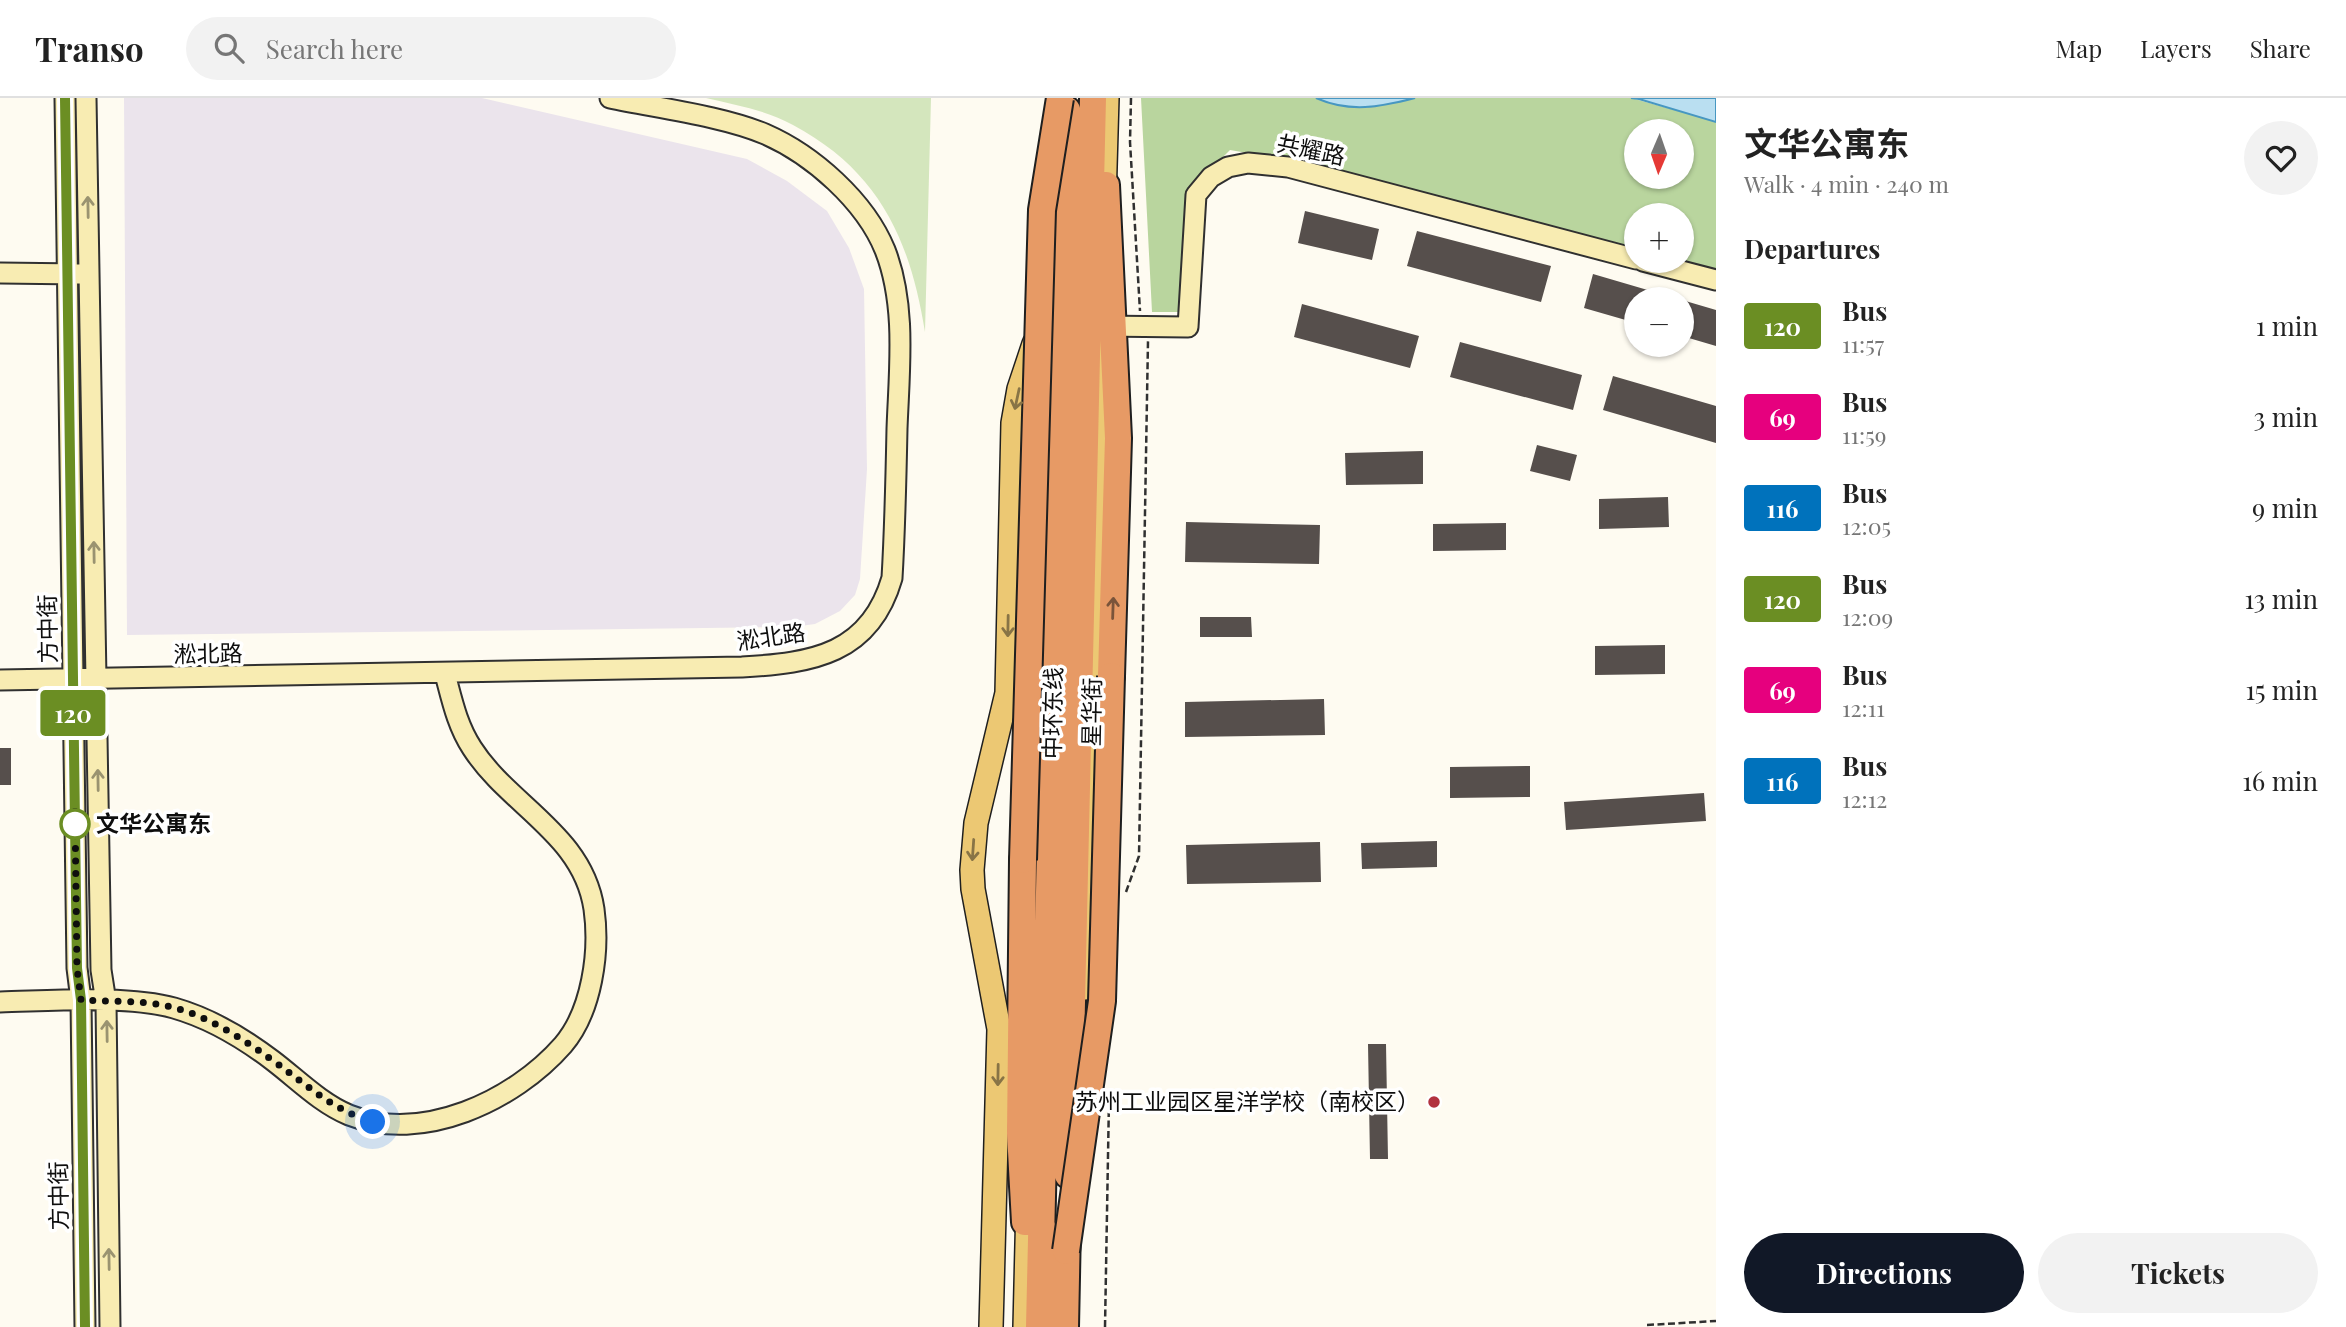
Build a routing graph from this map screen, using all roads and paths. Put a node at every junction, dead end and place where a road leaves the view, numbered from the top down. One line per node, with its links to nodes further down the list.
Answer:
1 (65, 98): 12 (street, 方中街)
2 (86, 98): 14 (street, 方中街, one-way to 2)
3 (610, 98): 18 (street, 淞北路)
4 (1050, 98): 16 (main road)
5 (1060, 98): 26 (highway, bridge)
6 (1067, 98): 34 (highway, 中环东线)
7 (1093, 98): 25 (highway, 中环东线, bridge)
8 (1107, 98): 9 (main road)
9 (1105, 169): 17 (highway)
10 (1624, 256): 17 (street, 共耀路)
11 (0, 273): 12 (street)
12 (68, 273): 14 (street); 21 (street, 方中街)
13 (1689, 273): 15 (street)
14 (89, 275): 20 (street, 方中街, one-way to 14)
15 (1716, 280)
16 (1046, 311): 26 (main road); 32 (main road, one-way to 32)
17 (1108, 327): 25 (highway, one-way to 17, bridge); 36 (main road, 星华街)
18 (445, 674): 20 (street, 淞北路); 24 (street)
19 (0, 680): 21 (street, 淞北路)
20 (96, 680): 21 (street, 淞北路); 24 (street, 方中街, one-way to 20)
21 (73, 681): 22 (street, 方中街)
22 (81, 1000): 23 (street); 24 (street); 30 (street, 方中街)
23 (0, 1002)
24 (106, 1002): 31 (street, 方中街, one-way to 24)
25 (1066, 1251): 35 (highway, 中环东线)
26 (1027, 1253): 33 (main road)
27 (1716, 1321): 29 (path)
28 (1647, 1325): 29 (path)
29 (1687, 1325)
30 (85, 1327)
31 (110, 1327)
32 (991, 1327)
33 (1025, 1327)
34 (1039, 1327)
35 (1065, 1327)
36 (1077, 1327)

